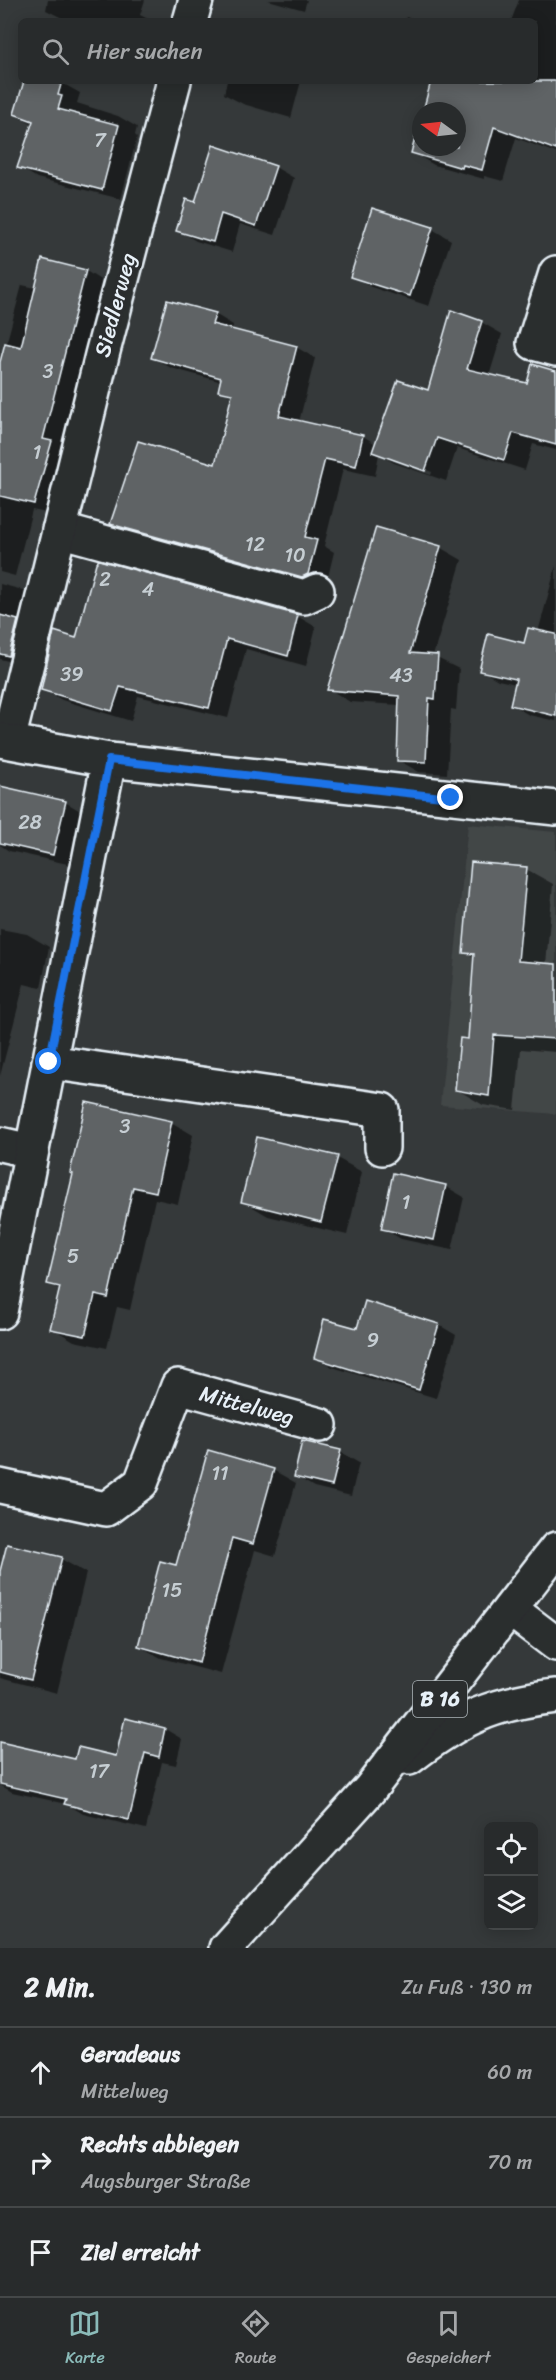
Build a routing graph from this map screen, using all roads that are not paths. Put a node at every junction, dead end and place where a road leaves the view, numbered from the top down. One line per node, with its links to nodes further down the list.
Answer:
1 (196, 0): 2 (street)
2 (191, 18)
3 (173, 84): 6 (street, Siedlerweg)
4 (556, 273): 5 (street)
5 (556, 349)
6 (59, 530): 7 (street); 8 (street, Siedlerweg)
7 (317, 591)
8 (4, 740): 9 (street)
9 (109, 760): 10 (street); 11 (street)
10 (556, 808)
11 (49, 1062): 12 (street); 13 (street)
12 (15, 1148): 14 (street)
13 (382, 1148)
14 (0, 1312)
15 (320, 1425): 16 (street, Mittelweg)
16 (0, 1486)
17 (554, 1554): 18 (street, B 16)
18 (510, 1610): 19 (street); 21 (street, B 16)
19 (556, 1644)
20 (556, 1696): 21 (street)
21 (370, 1789): 22 (street, B 16)
22 (226, 1948)

